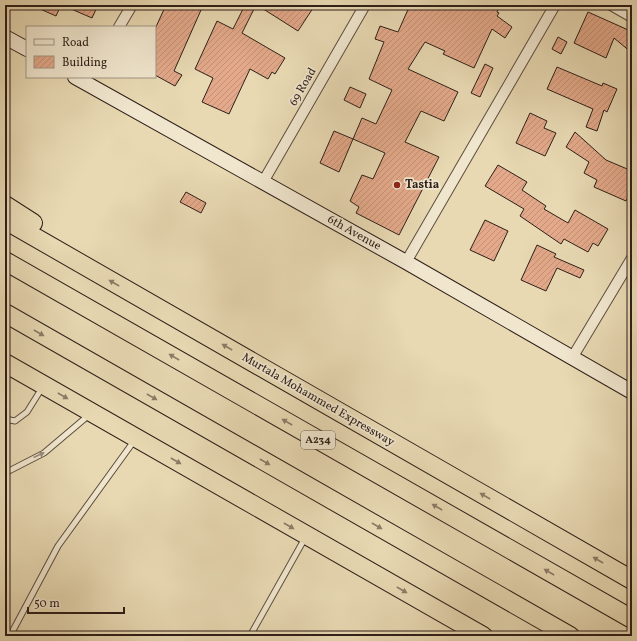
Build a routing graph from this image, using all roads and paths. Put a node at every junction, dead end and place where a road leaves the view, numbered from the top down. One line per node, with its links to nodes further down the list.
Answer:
1 (132, 5): 6 (street)
2 (365, 5): 10 (street, 69 Road)
3 (555, 5): 15 (street)
4 (612, 5): 5 (street)
5 (632, 17)
6 (120, 26)
7 (5, 37): 8 (street)
8 (26, 49)
9 (84, 79): 10 (street, 6th Avenue)
10 (263, 182): 15 (street, 6th Avenue)
11 (5, 205): 16 (highway)
12 (5, 220): 16 (highway, Murtala Mohammed Expressway)
13 (632, 258): 18 (street)
14 (5, 261): 28 (highway, A234, one-way to 14)
15 (406, 262): 18 (street, 6th Avenue)
16 (80, 263): 27 (highway, Murtala Mohammed Expressway, one-way to 16)
17 (5, 313): 32 (highway, one-way to 32)
18 (572, 358): 21 (street, 6th Avenue)
19 (5, 363): 20 (highway)
20 (44, 385): 22 (highway, one-way to 22); 23 (lane)
21 (632, 392)
22 (92, 413): 24 (highway); 25 (lane, one-way to 22)
23 (5, 419)
24 (135, 438): 26 (highway, one-way to 26); 30 (lane)
25 (5, 473)
26 (306, 536): 29 (highway, one-way to 29); 31 (lane)
27 (632, 580)
28 (632, 619)
29 (479, 635)
30 (10, 636)
31 (250, 636)
32 (570, 636)

